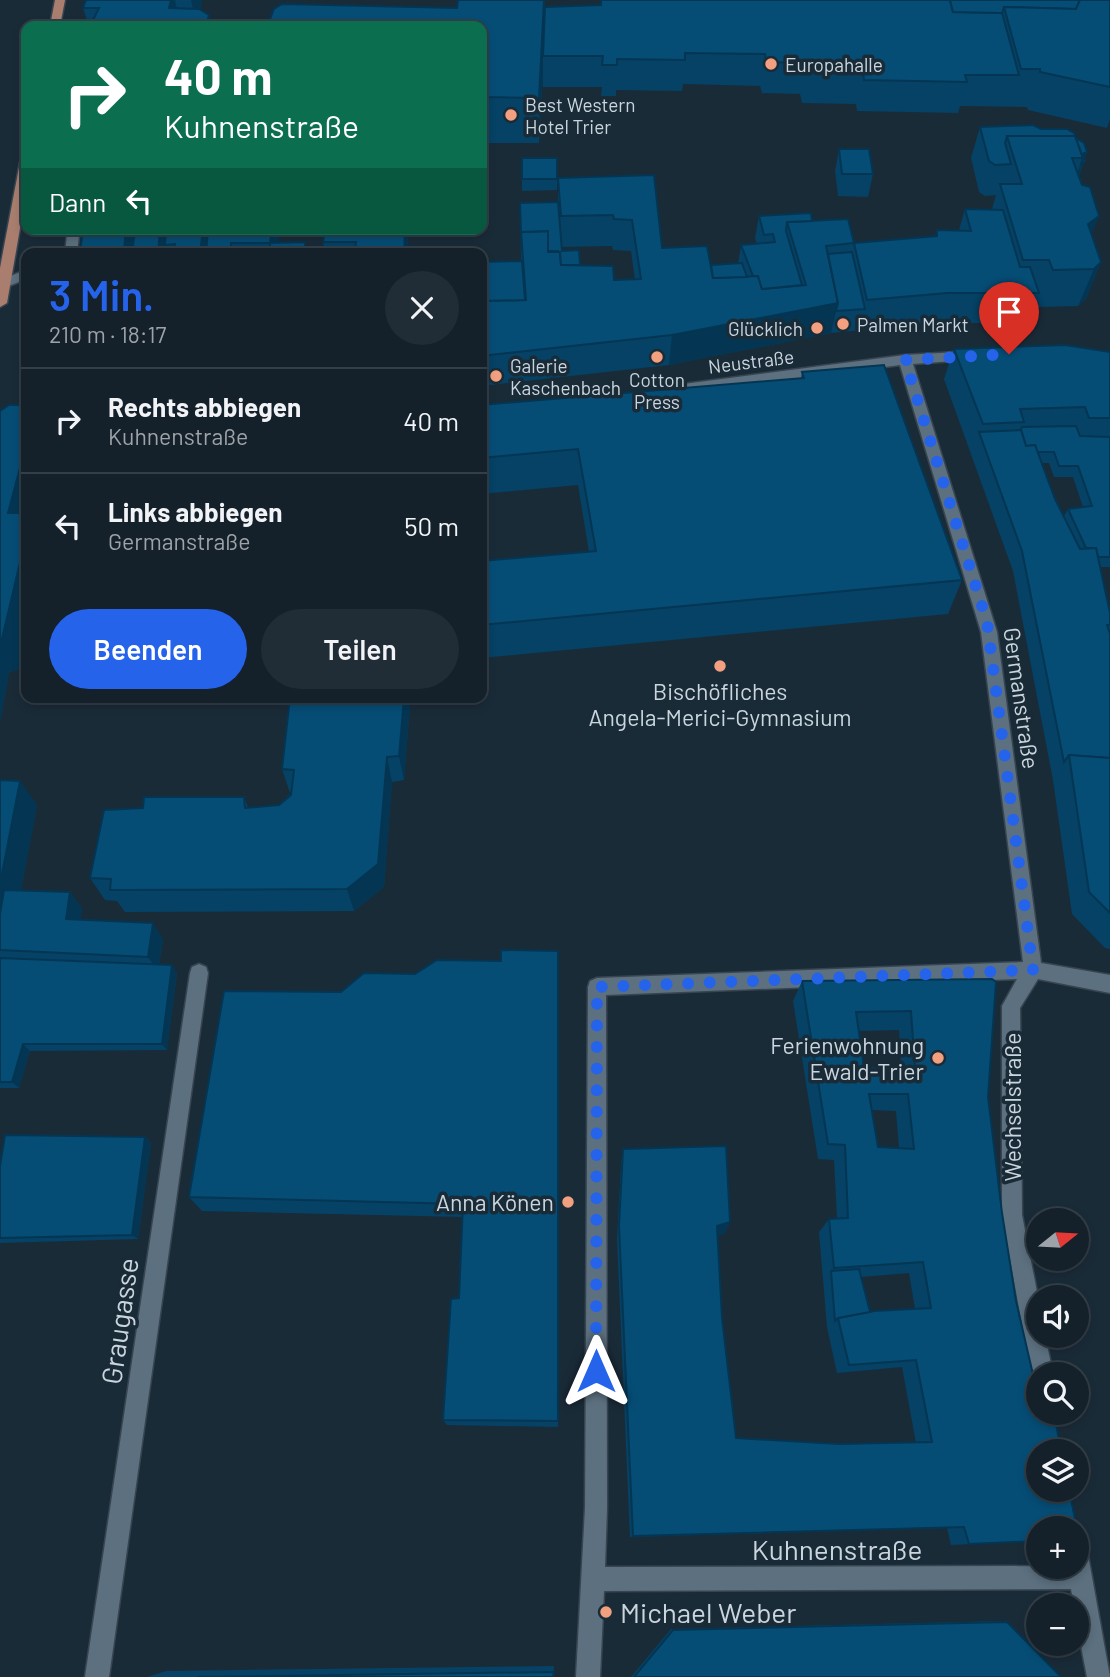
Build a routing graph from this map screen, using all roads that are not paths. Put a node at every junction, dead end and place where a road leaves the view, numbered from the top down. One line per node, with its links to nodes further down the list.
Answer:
1 (60, 0): 2 (main road)
2 (56, 21)
3 (21, 192): 7 (main road)
4 (74, 235): 5 (street)
5 (72, 248)
6 (21, 276): 7 (street)
7 (4, 283): 8 (main road)
8 (0, 303)
9 (996, 354): 10 (street, Neustraße)
10 (905, 360): 11 (street, Neustraße); 12 (street, Germanstraße)
11 (658, 392)
12 (1033, 970): 14 (street); 15 (street, Wechselstraße); 17 (street)
13 (199, 973): 19 (street, Graugasse)
14 (1110, 984)
15 (1040, 1362)
16 (1026, 1567): 17 (street, Kuhnenstraße)
17 (593, 1579): 20 (street)
18 (1080, 1579): 21 (street)
19 (97, 1677)
20 (588, 1677)
21 (1099, 1677)

